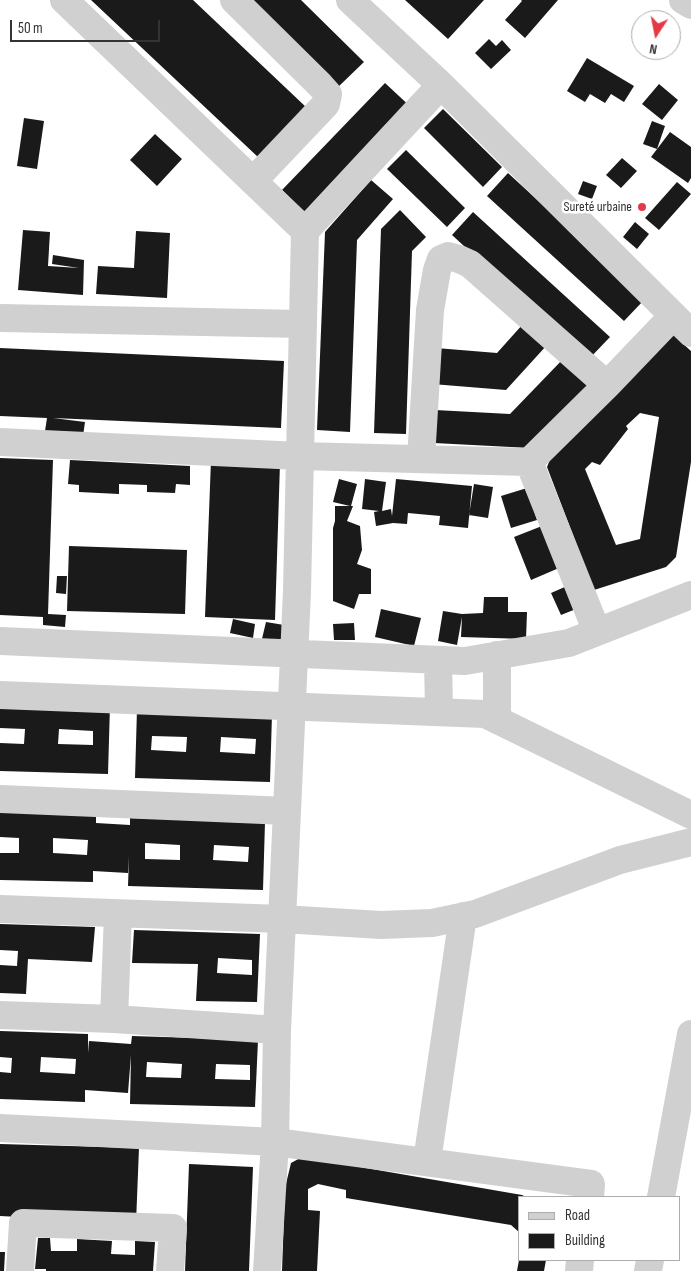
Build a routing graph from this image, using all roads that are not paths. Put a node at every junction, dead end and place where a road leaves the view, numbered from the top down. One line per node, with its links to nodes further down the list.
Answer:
1 (64, 0): 7 (street)
2 (234, 0): 7 (street)
3 (350, 0): 6 (street)
4 (683, 0): 5 (street)
5 (691, 5)
6 (442, 86): 8 (street); 11 (street)
7 (253, 181): 8 (street)
8 (305, 231): 10 (street)
9 (0, 318): 10 (street)
10 (303, 324): 14 (street)
11 (682, 324): 12 (street)
12 (607, 385): 15 (street); 16 (street)
13 (0, 442): 14 (street)
14 (300, 456): 15 (street); 20 (street)
15 (421, 458): 16 (street)
16 (529, 462): 18 (street)
17 (691, 595): 18 (street)
18 (597, 632): 21 (street)
19 (0, 641): 20 (street)
20 (294, 653): 22 (street); 24 (street)
21 (497, 655): 22 (street); 26 (street)
22 (438, 660): 25 (street)
23 (0, 695): 24 (street)
24 (292, 706): 25 (street); 28 (street)
25 (439, 712): 26 (street)
26 (497, 720): 29 (street)
27 (0, 799): 28 (street)
28 (288, 811): 34 (street)
29 (691, 815)
30 (691, 842): 33 (street)
31 (0, 909): 32 (street)
32 (118, 914): 34 (street); 36 (street)
33 (463, 916): 34 (street); 41 (street)
34 (282, 919): 37 (street)
35 (0, 1015): 36 (street)
36 (114, 1019): 37 (street)
37 (277, 1030): 40 (street)
38 (691, 1034): 43 (street)
39 (0, 1128): 40 (street)
40 (275, 1142): 41 (street); 46 (street)
41 (427, 1161): 42 (street)
42 (590, 1196)
43 (661, 1196)
44 (20, 1271): 45 (street)
45 (170, 1271)
46 (267, 1271)

